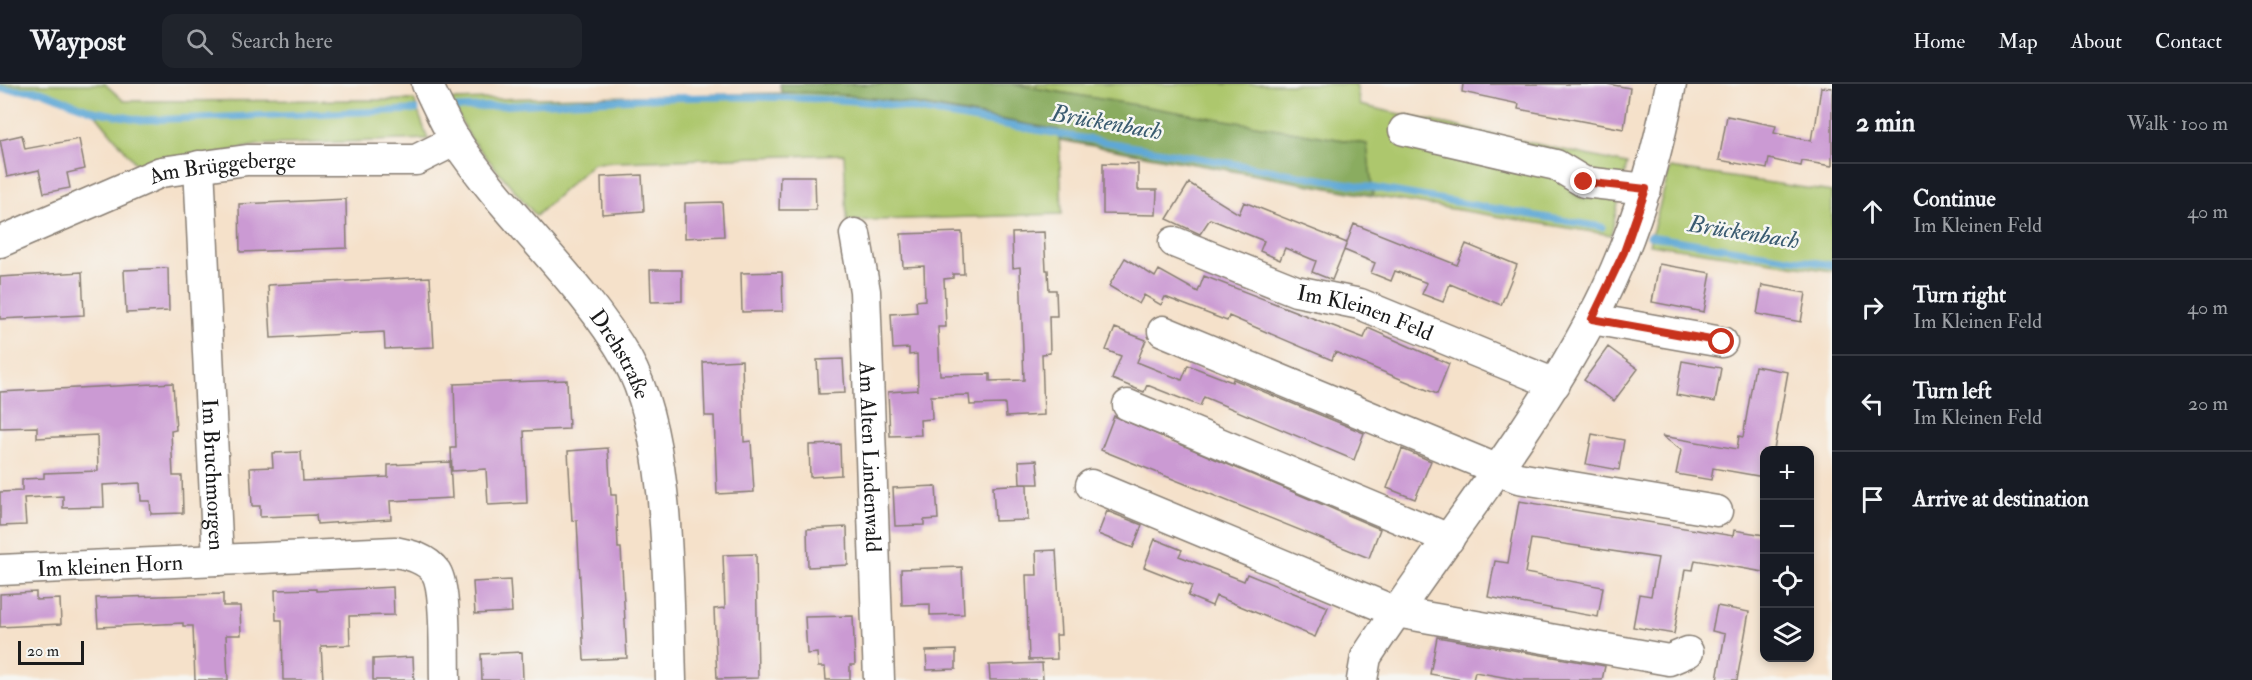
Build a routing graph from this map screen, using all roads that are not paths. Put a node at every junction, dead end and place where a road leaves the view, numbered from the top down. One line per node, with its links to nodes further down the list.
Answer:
1 (427, 84): 4 (street, Drehstraße)
2 (1671, 84): 6 (street)
3 (1404, 130): 6 (street)
4 (456, 140): 5 (street, Am Brüggeberge); 24 (street, Drehstraße)
5 (199, 166): 8 (street, Am Brüggeberge); 19 (street, Im Bruchmorgen)
6 (1646, 189): 10 (street)
7 (855, 234): 25 (street, Am Alten Lindenwald)
8 (0, 242)
9 (1174, 242): 13 (street, Im Kleinen Feld)
10 (1592, 319): 12 (street); 13 (street)
11 (1163, 331): 15 (street)
12 (1722, 342)
13 (1555, 384): 15 (street)
14 (1128, 405): 18 (street)
15 (1499, 469): 17 (street); 18 (street)
16 (1091, 485): 21 (street)
17 (1717, 511)
18 (1449, 539): 21 (street)
19 (218, 560): 20 (street, Im kleinen Horn); 23 (street, Im Bruchmorgen)
20 (0, 570)
21 (1396, 612): 22 (street); 26 (street)
22 (1688, 652)
23 (445, 680)
24 (671, 680)
25 (879, 680)
26 (1362, 680)

